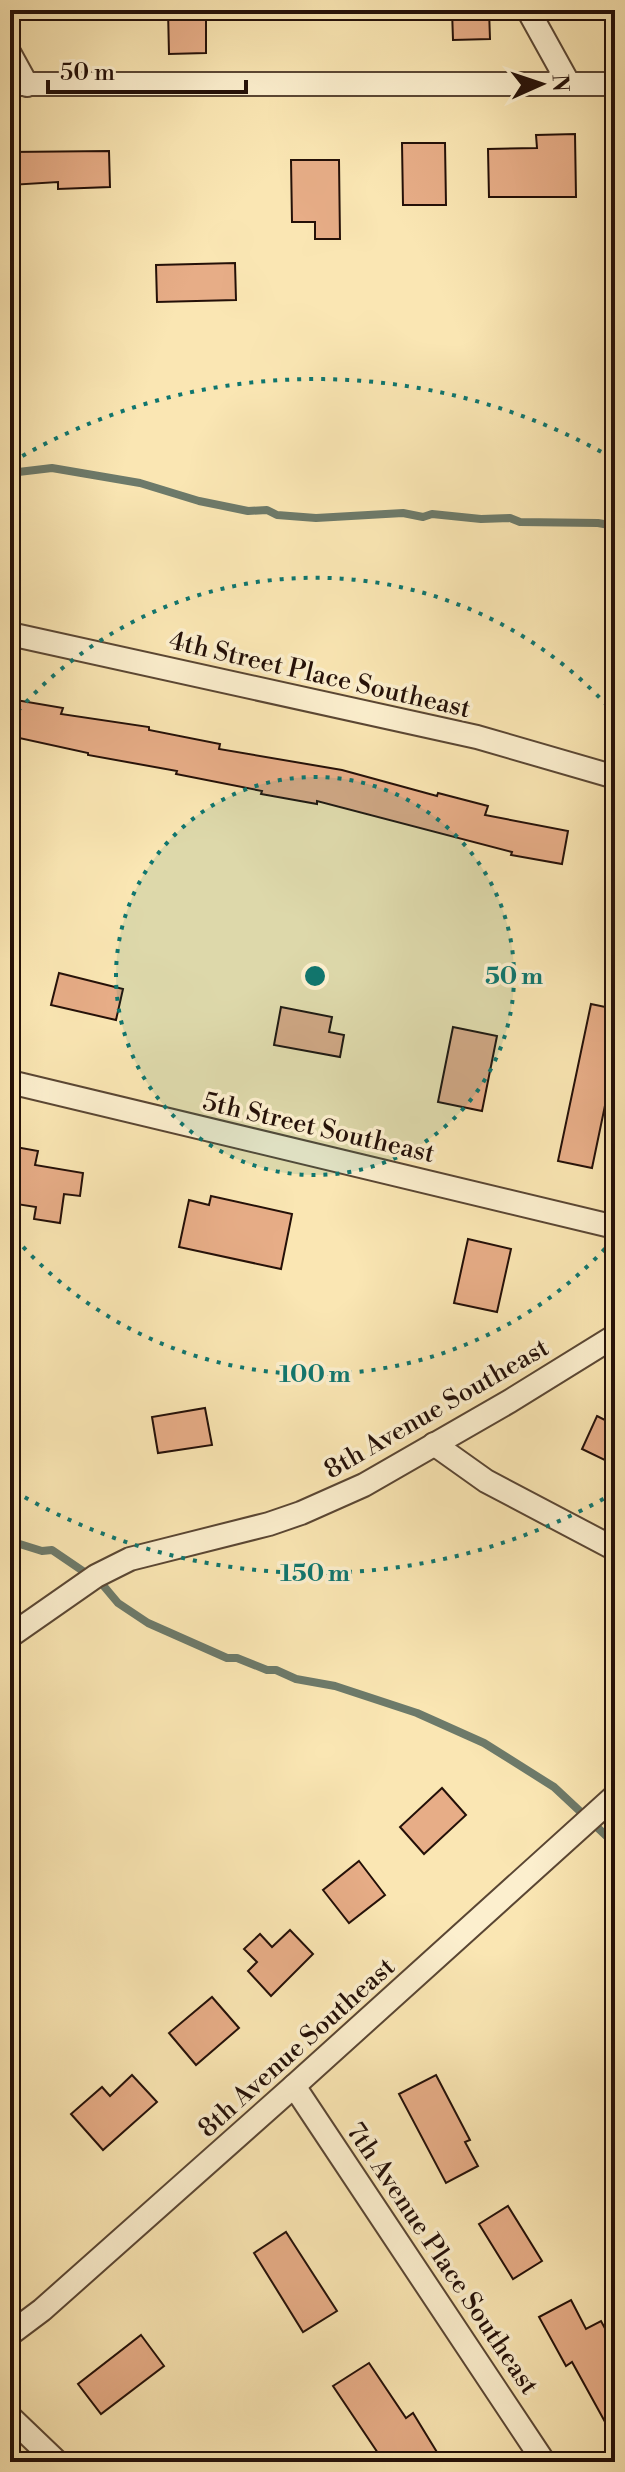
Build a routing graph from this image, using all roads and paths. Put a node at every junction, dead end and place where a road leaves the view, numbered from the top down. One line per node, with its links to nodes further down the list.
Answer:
1 (528, 10): 3 (street)
2 (10, 54): 5 (street)
3 (569, 84): 4 (street); 5 (street)
4 (615, 84)
5 (19, 85)
6 (10, 634): 7 (street, 4th Street Place Southeast)
7 (615, 777)
8 (10, 1082): 9 (street, 5th Street Southeast)
9 (615, 1227)
10 (615, 1336): 11 (street, 8th Avenue Southeast)
11 (434, 1444): 12 (street); 13 (street, 8th Avenue Southeast)
12 (615, 1549)
13 (14, 1633)
14 (615, 1796): 15 (street, 8th Avenue Southeast)
15 (294, 2086): 16 (street, 8th Avenue Southeast); 19 (street, 7th Avenue Place Southeast)
16 (10, 2334)
17 (10, 2417): 18 (street)
18 (57, 2462)
19 (544, 2462)

